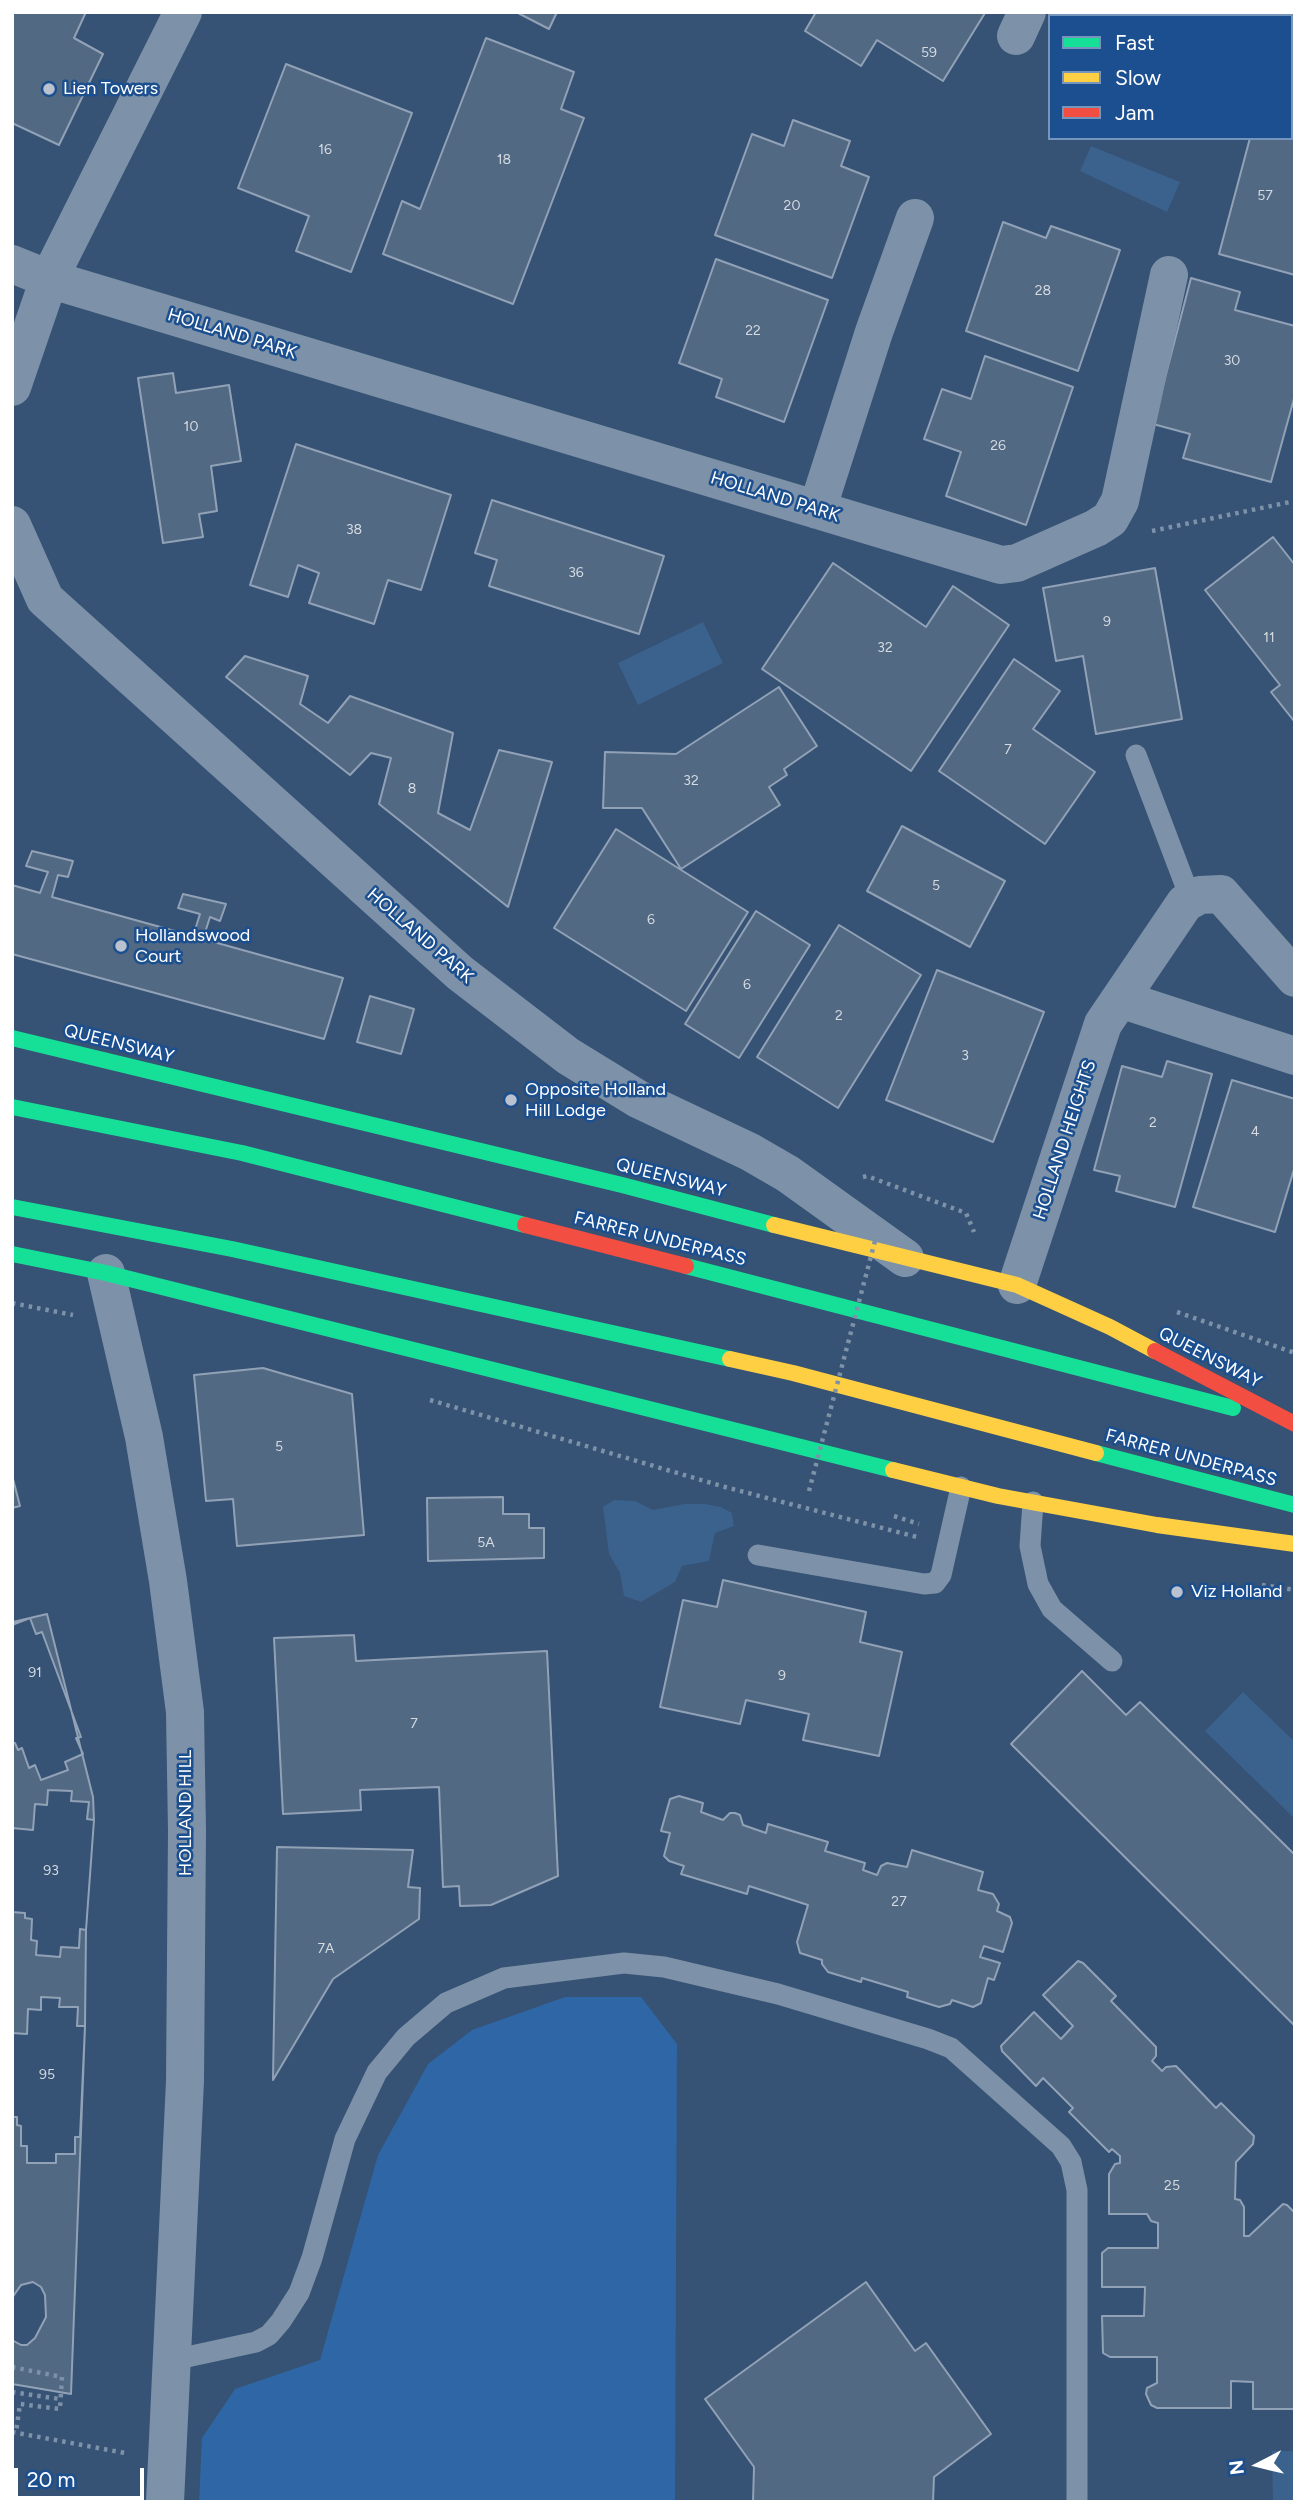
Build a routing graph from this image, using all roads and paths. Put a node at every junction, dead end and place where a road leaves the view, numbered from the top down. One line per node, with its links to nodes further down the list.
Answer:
1 (183, 12): 5 (street)
2 (915, 218): 7 (street)
3 (12, 264): 5 (street, HOLLAND PARK)
4 (1170, 275): 7 (street, HOLLAND PARK)
5 (49, 279): 6 (street); 7 (street, HOLLAND PARK)
6 (12, 387)
7 (817, 510)
8 (12, 525): 16 (street, HOLLAND PARK)
9 (1136, 755): 10 (lane)
10 (1191, 900): 11 (street); 12 (street, HOLLAND HEIGHTS)
11 (1295, 978)
12 (1120, 999): 14 (street); 21 (street, HOLLAND HEIGHTS)
13 (12, 1038): 20 (highway, QUEENSWAY)
14 (1295, 1056)
15 (12, 1107): 26 (highway, FARRER UNDERPASS)
16 (815, 1194): 20 (street, HOLLAND PARK); 21 (path)
17 (12, 1207): 30 (highway, FARRER UNDERPASS)
18 (880, 1222): 28 (path, bridge)
19 (12, 1254): 22 (highway)
20 (905, 1258): 21 (highway, QUEENSWAY)
21 (1022, 1272): 26 (highway, QUEENSWAY)
22 (106, 1273): 24 (street, HOLLAND HILL); 27 (highway)
23 (12, 1303): 24 (path)
24 (117, 1316): 35 (street, HOLLAND HILL)
25 (421, 1398): 32 (path)
26 (1295, 1424)
27 (961, 1487): 29 (highway); 32 (lane)
28 (809, 1491)
29 (1034, 1502): 31 (highway); 34 (lane)
30 (1295, 1505)
31 (1295, 1544)
32 (949, 1545): 33 (lane)
33 (758, 1555)
34 (1112, 1661)
35 (173, 2360): 41 (street, HOLLAND HILL); 42 (lane)
36 (12, 2367): 38 (path)
37 (12, 2392): 38 (path)
38 (60, 2399): 39 (path)
39 (14, 2432): 40 (path)
40 (127, 2465)
41 (165, 2502)
42 (1077, 2502)

